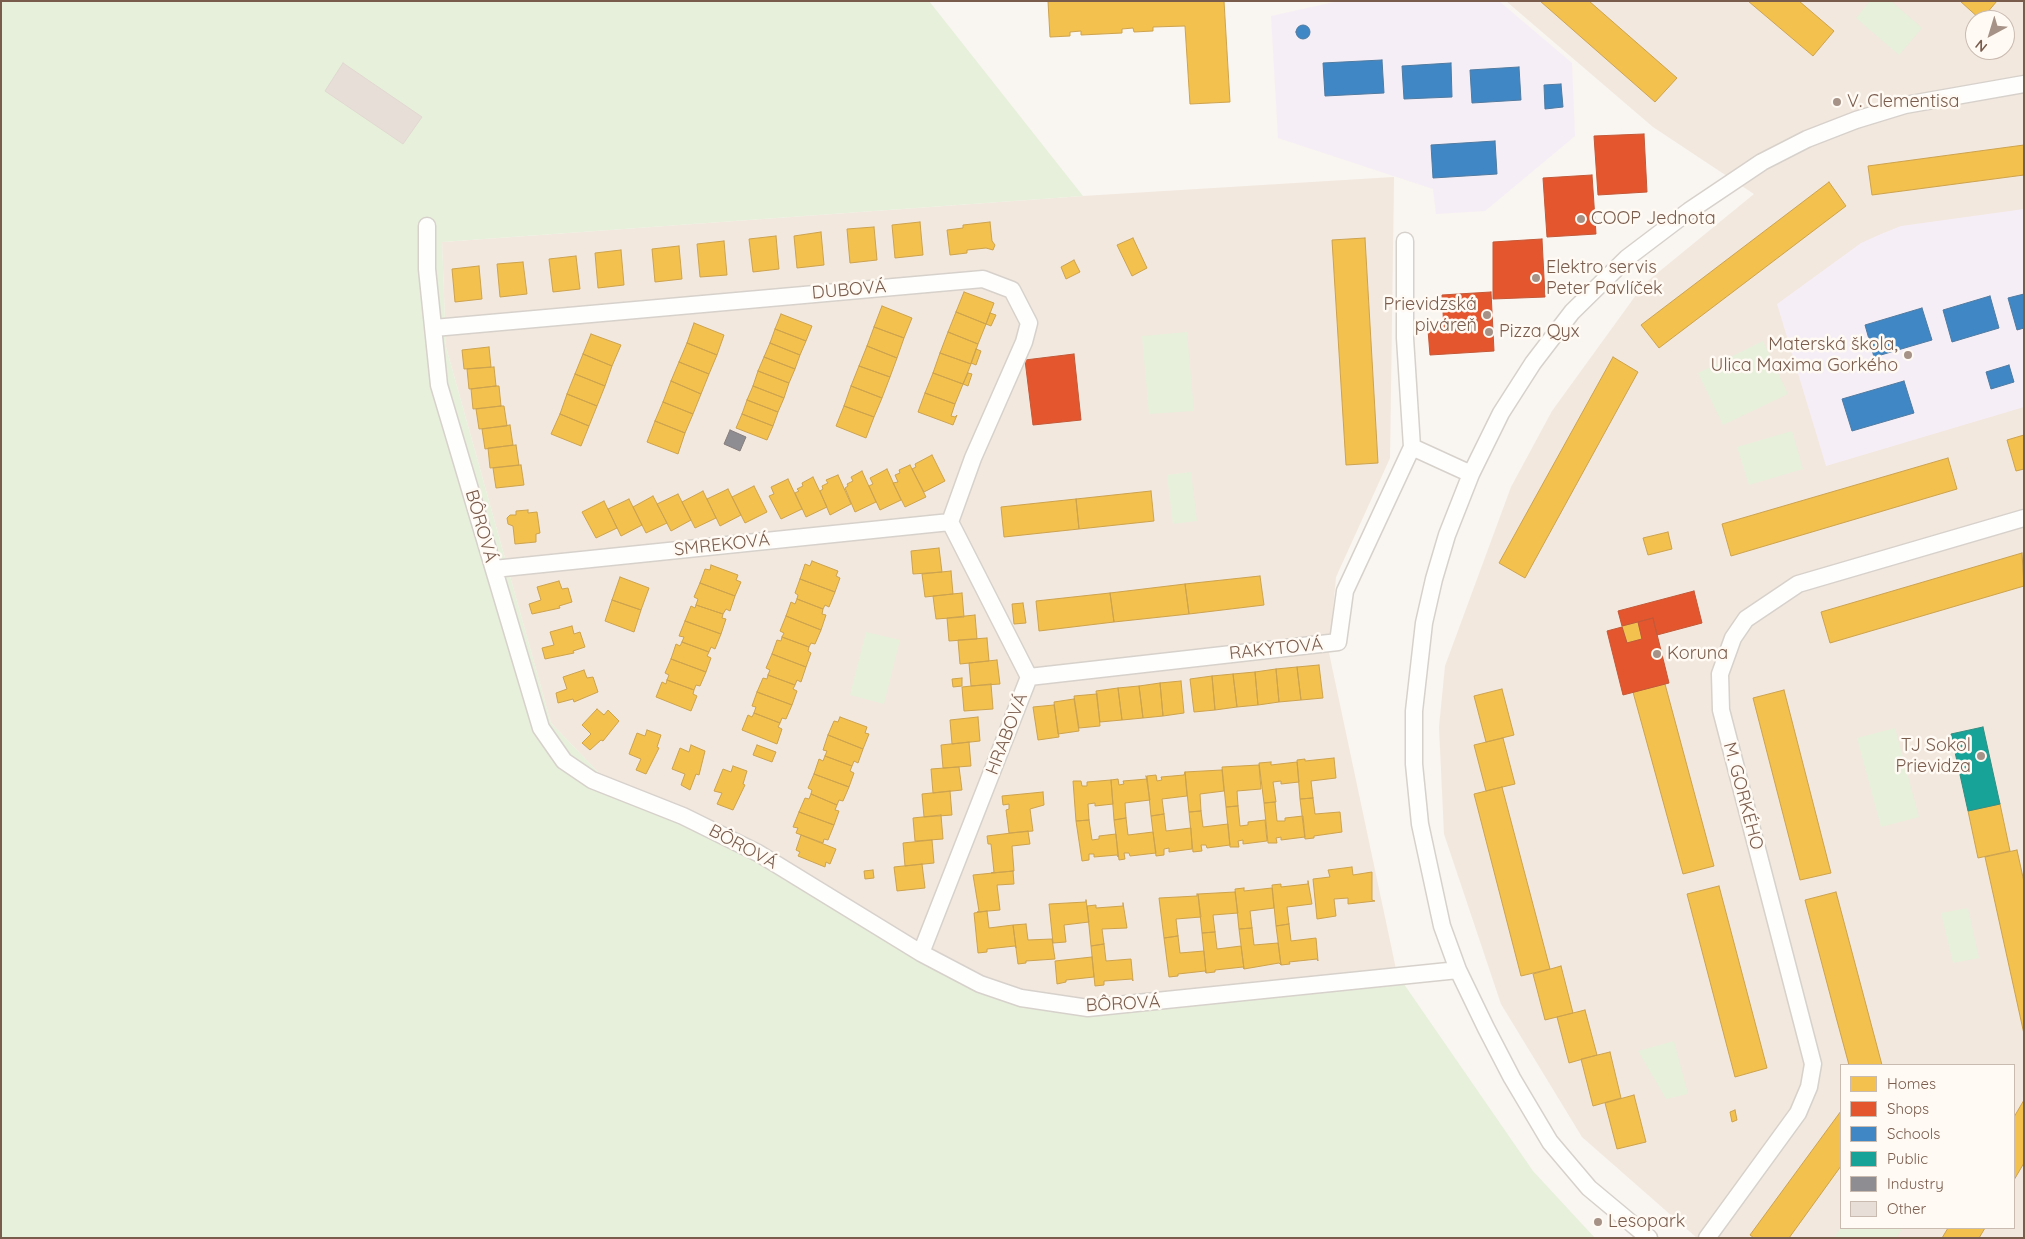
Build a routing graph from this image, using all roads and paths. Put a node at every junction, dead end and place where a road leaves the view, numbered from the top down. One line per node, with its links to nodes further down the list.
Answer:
1 (2024, 84): 6 (street)
2 (428, 226): 4 (street, BÔROVÁ)
3 (1405, 241): 5 (street)
4 (434, 328): 8 (street, DUBOVÁ); 9 (street, BÔROVÁ)
5 (1412, 447): 6 (street); 10 (street, RAKYTOVÁ)
6 (1471, 474): 12 (street)
7 (2024, 518): 14 (street, M. GORKÉHO)
8 (950, 522): 9 (street, SMREKOVÁ); 10 (street, HRABOVÁ)
9 (494, 569): 11 (street, BÔROVÁ)
10 (1029, 677): 11 (street, HRABOVÁ)
11 (921, 953): 12 (street, BÔROVÁ)
12 (1458, 970): 13 (street)
13 (1649, 1238)
14 (1707, 1238)

